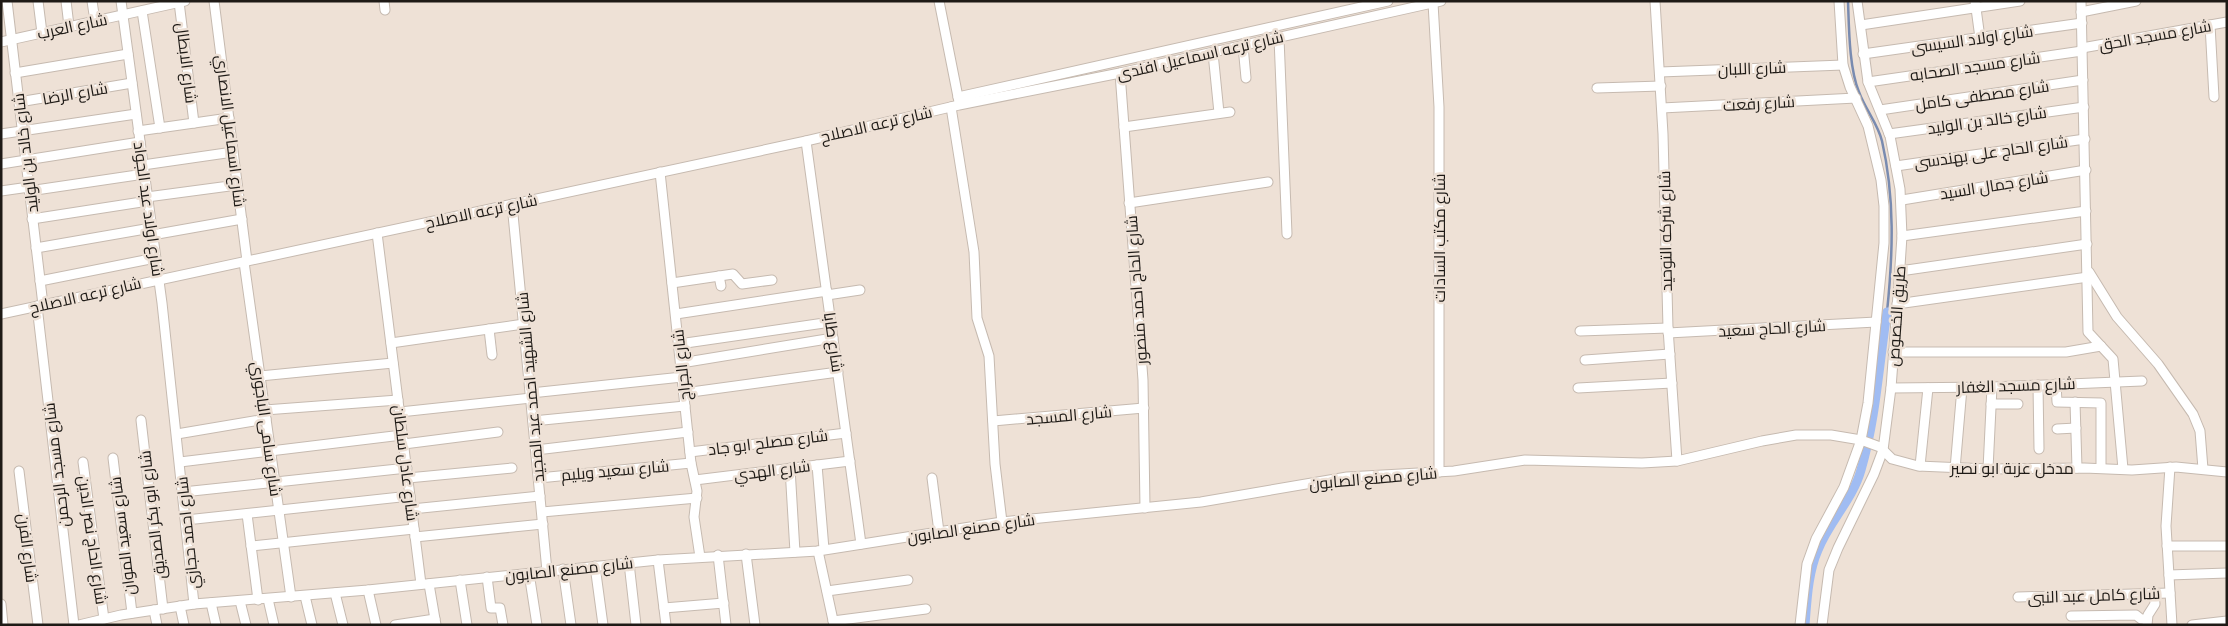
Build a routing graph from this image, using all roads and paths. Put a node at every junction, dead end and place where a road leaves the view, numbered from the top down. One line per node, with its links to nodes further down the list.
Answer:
1 (7, 1): 25 (street, شارع خالد بن الوليد)
2 (38, 1): 30 (street)
3 (66, 1): 29 (street)
4 (92, 1): 23 (street)
5 (121, 1): 21 (street, شارع اولاد عبد الجواد)
6 (214, 1): 60 (street, شارع اسماعيل الانصاري)
7 (939, 1): 53 (street)
8 (1388, 1): 18 (street, شارع ترعه اسماعيل افندى)
9 (1655, 1): 41 (street, شارع شركه التوحيد)
10 (1839, 1): 40 (street)
11 (1858, 1): 27 (street, طريق الخصوص)
12 (2020, 1): 17 (street)
13 (2081, 1): 20 (street)
14 (2136, 1): 20 (street)
15 (182, 2): 19 (street, شارع العرب); 61 (street, شارع الابطال)
16 (1437, 2): 22 (street, شارع ترعه اسماعيل افندى); 185 (street, شارع مكتب السادات)
17 (1975, 5): 27 (street); 32 (street)
18 (1369, 6): 22 (street); 53 (street, شارع ترعه اسماعيل افندى)
19 (142, 11): 21 (street, شارع العرب); 63 (street)
20 (2081, 12): 26 (street)
21 (123, 15): 23 (street, شارع العرب); 38 (street, شارع اولاد عبد الجواد)
22 (1370, 16): 31 (street, شارع ترعه اسماعيل افندى)
23 (94, 21): 29 (street, شارع العرب)
24 (2227, 22): 28 (street, شارع مسجد الحق)
25 (5, 23): 33 (street, شارع خالد بن الوليد)
26 (2082, 23): 32 (street, شارع اولاد السيسى); 36 (street)
27 (1861, 25): 39 (street, طريق الخصوص)
28 (2210, 25): 36 (street, شارع مسجد الحق); 50 (street)
29 (69, 26): 30 (street, شارع العرب)
30 (42, 33): 33 (street, شارع العرب)
31 (1279, 38): 35 (street, شارع ترعه اسماعيل افندى); 91 (street)
32 (1980, 38): 39 (street, شارع اولاد السيسى)
33 (12, 39): 34 (street, شارع العرب); 42 (street, شارع خالد بن الوليد)
34 (1, 42)
35 (1243, 46): 37 (street, شارع ترعه اسماعيل افندى); 44 (street)
36 (2082, 49): 45 (street); 46 (street, شارع مسجد الصحابه)
37 (1213, 53): 43 (street, شارع ترعه اسماعيل افندى); 58 (street)
38 (128, 54): 42 (street); 47 (street, شارع اولاد عبد الجواد)
39 (1863, 54): 46 (street, طريق الخصوص)
40 (1844, 65): 41 (street, شارع اللبان); 51 (street)
41 (1660, 72): 48 (street, شارع شركه التوحيد)
42 (15, 73): 52 (street, شارع خالد بن الوليد)
43 (1120, 73): 53 (street, شارع ترعه اسماعيل افندى); 62 (street, شارع الحاج احمد منصور)
44 (1246, 78)
45 (2083, 80): 54 (street); 56 (street, شارع مصطفى كامل)
46 (1868, 82): 56 (street, طريق الخصوص)
47 (132, 83): 52 (street, شارع الرضا); 59 (street, شارع اولاد عبد الجواد)
48 (1661, 86): 49 (street); 55 (street, شارع شركه التوحيد)
49 (1597, 88)
50 (2214, 97)
51 (1856, 98): 55 (street, شارع رفعت); 112 (street)
52 (19, 102): 64 (street, شارع خالد بن الوليد)
53 (956, 103): 69 (street, شارع ترعه الاصلاح); 152 (street)
54 (2084, 106): 67 (street, شارع خالد بن الوليد); 68 (street)
55 (1662, 108): 116 (street, شارع شركه التوحيد)
56 (1880, 110): 67 (street, طريق الخصوص)
57 (1230, 112): 58 (street)
58 (1219, 113): 62 (street)
59 (136, 114): 64 (street); 65 (street, شارع اولاد عبد الجواد)
60 (229, 118): 61 (street); 71 (street, شارع اسماعيل الانصاري)
61 (194, 123): 63 (street)
62 (1124, 127): 84 (street, شارع الحاج احمد منصور)
63 (160, 128): 65 (street)
64 (22, 130): 66 (street); 72 (street, شارع خالد بن الوليد)
65 (138, 132): 70 (street, شارع اولاد عبد الجواد)
66 (1, 134)
67 (1889, 134): 74 (street, طريق الخصوص)
68 (2085, 139): 74 (street, شارع الحاج على بهندسى); 76 (street)
69 (806, 140): 77 (street, شارع ترعه الاصلاح); 106 (street, شارع طابا)
70 (140, 142): 72 (street); 75 (street, شارع اولاد عبد الجواد)
71 (233, 152): 75 (street); 79 (street, شارع اسماعيل الانصاري)
72 (26, 159): 73 (street); 80 (street, شارع خالد بن الوليد)
73 (1, 164)
74 (1896, 166): 83 (street, طريق الخصوص)
75 (143, 169): 80 (street); 82 (street, شارع اولاد عبد الجواد)
76 (2086, 170): 83 (street, شارع جمال السيد); 86 (street)
77 (660, 172): 85 (street, شارع ترعه الاصلاح); 103 (street, شارع الجراج)
78 (1268, 182): 84 (street)
79 (237, 185): 82 (street); 88 (street, شارع اسماعيل الانصاري)
80 (29, 189): 81 (street); 87 (street, شارع خالد بن الوليد)
81 (1, 191)
82 (148, 199): 87 (street); 89 (street, شارع اولاد عبد الجواد)
83 (1902, 200): 92 (street, طريق الخصوص)
84 (1130, 203): 147 (street, شارع الحاج احمد منصور)
85 (512, 204): 90 (street, شارع ترعه الاصلاح); 113 (street, شارع الشهيد احمد عبد المجيد)
86 (2086, 211): 92 (street); 93 (street)
87 (32, 219): 94 (street, شارع خالد بن الوليد)
88 (242, 219): 89 (street); 96 (street, شارع اسماعيل الانصاري)
89 (152, 232): 94 (street); 95 (street, شارع اولاد عبد الجواد)
90 (377, 233): 96 (street, شارع ترعه الاصلاح); 118 (street, شارع عادل سلطان)
91 (1287, 234)
92 (1902, 236): 97 (street, طريق الخصوص)
93 (2087, 244): 97 (street); 98 (street)
94 (36, 248): 102 (street, شارع خالد بن الوليد)
95 (155, 258): 100 (street, شارع اولاد عبد الجواد); 102 (street)
96 (246, 262): 100 (street, شارع ترعه الاصلاح); 128 (street, شارع سامى الباجوري)
97 (1900, 271): 107 (street, طريق الخصوص)
98 (2087, 273): 107 (street); 120 (street); 181 (street)
99 (719, 276): 101 (street); 103 (street); 104 (street)
100 (158, 279): 108 (street, شارع ترعه الاصلاح); 158 (street, شارع اولاد عبد الجواد)
101 (772, 280)
102 (40, 281): 108 (street, شارع خالد بن الوليد)
103 (672, 283): 110 (street, شارع الجراج)
104 (721, 286)
105 (860, 290): 106 (street)
106 (827, 293): 110 (street); 111 (street, شارع طابا)
107 (1897, 304): 121 (street, طريق الخصوص)
108 (40, 305): 109 (street, شارع ترعه الاصلاح); 258 (street, شارع مسجد الرحمن)
109 (1, 314)
110 (676, 314): 119 (street, شارع الجراج)
111 (831, 322): 117 (street, شارع طابا); 119 (street)
112 (1876, 322): 116 (street, شارع الحاج سعيد); 160 (street)
113 (524, 324): 114 (street); 141 (street, شارع الشهيد احمد عبد المجيد)
114 (488, 329): 118 (street); 123 (street)
115 (1580, 331): 116 (street, شارع الحاج سعيد)
116 (1668, 331): 122 (street, شارع شركه التوحيد)
117 (833, 338): 126 (street); 127 (street, شارع طابا)
118 (391, 343): 125 (street, شارع عادل سلطان)
119 (679, 344): 126 (street, شارع الجراج)
120 (2101, 346): 121 (street); 130 (street)
121 (1892, 352): 137 (street, طريق الخصوص)
122 (1670, 354): 124 (street); 132 (street, شارع شركه التوحيد)
123 (492, 355)
124 (1585, 360)
125 (393, 363): 128 (street); 142 (street, شارع عادل سلطان)
126 (681, 363): 129 (street, شارع الجراج)
127 (838, 372): 140 (street); 157 (street, شارع طابا)
128 (260, 376): 149 (street, شارع سامى الباجوري)
129 (682, 377): 140 (street, شارع الجراج); 141 (street)
130 (2114, 382): 131 (street, شارع مسجد الغفار); 133 (street, شارع مسجد الغفار); 184 (street)
131 (2142, 382)
132 (1672, 383): 136 (street); 168 (street, شارع شركه التوحيد)
133 (2056, 384): 134 (street, شارع مسجد الغفار); 143 (street)
134 (2038, 385): 135 (street, شارع مسجد الغفار); 162 (street)
135 (1992, 387): 139 (street, شارع مسجد الغفار); 144 (street)
136 (1578, 388)
137 (1891, 388): 138 (street, شارع مسجد الغفار); 161 (street, طريق الخصوص)
138 (1928, 388): 139 (street, شارع مسجد الغفار); 173 (street)
139 (1962, 388): 178 (street)
140 (684, 393): 146 (street, شارع الجراج)
141 (531, 395): 148 (street); 151 (street, شارع الشهيد احمد عبد المجيد)
142 (398, 400): 148 (street, شارع عادل سلطان); 149 (street)
143 (2076, 402): 153 (street); 180 (street)
144 (1991, 404): 145 (street); 183 (street)
145 (2018, 404)
146 (685, 406): 151 (street); 156 (street, شارع الجراج)
147 (1144, 408): 152 (street, شارع المسجد); 196 (street, شارع الحاج احمد منصور)
148 (400, 412): 159 (street, شارع عادل سلطان)
149 (265, 414): 158 (street); 164 (street, شارع سامى الباجوري)
150 (141, 420): 245 (street, شارع ابو بكر الصديق)
151 (533, 421): 163 (street, شارع الشهيد احمد عبد المجيد)
152 (994, 421): 202 (street)
153 (2076, 428): 154 (street); 179 (street)
154 (2057, 429)
155 (498, 432): 159 (street)
156 (688, 432): 163 (street); 165 (street, شارع الجراج)
157 (846, 433): 165 (street, شارع مصلح ابو جاد); 167 (street, شارع طابا)
158 (177, 434): 170 (street, شارع اولاد عبد الجواد)
159 (403, 439): 164 (street); 175 (street, شارع عادل سلطان)
160 (1864, 441): 161 (street, مدخل عزبة ابو نصير); 168 (street, شارع مصنع الصابون); 279 (street)
161 (1881, 448): 173 (street, مدخل عزبة ابو نصير); 280 (street, طريق الخصوص)
162 (2039, 449)
163 (536, 450): 188 (street, شارع الشهيد احمد عبد المجيد)
164 (270, 451): 170 (street); 191 (street, شارع سامى الباجوري)
165 (690, 452): 171 (street, شارع الجراج)
166 (113, 458): 247 (street, شارع سعيد الموان)
167 (850, 461): 172 (street, شارع الهدي); 207 (street, شارع طابا)
168 (1677, 461): 185 (street, شارع مصنع الصابون)
169 (83, 462): 250 (street, شارع الحاج نصر الدين)
170 (180, 462): 192 (street, شارع احمد حجازي)
171 (692, 463): 188 (street, شارع سعيد ويليم); 190 (street, شارع الجراج)
172 (817, 465): 177 (street, شارع الهدي); 211 (street)
173 (1920, 466): 178 (street, مدخل عزبة ابو نصير)
174 (2170, 467): 181 (street, مدخل عزبة ابو نصير); 184 (street, مدخل عزبة ابو نصير); 209 (street)
175 (407, 468): 187 (street, شارع عادل سلطان); 191 (street)
176 (512, 468): 187 (street)
177 (790, 468): 190 (street, شارع الهدي); 212 (street)
178 (1955, 468): 183 (street, مدخل عزبة ابو نصير)
179 (2077, 468): 180 (street, مدخل عزبة ابو نصير); 183 (street, مدخل عزبة ابو نصير)
180 (2102, 468): 184 (street, مدخل عزبة ابو نصير)
181 (2202, 469): 186 (street, مدخل عزبة ابو نصير)
182 (19, 470): 257 (street, شارع الفرن)
183 (1988, 470)
184 (2123, 470)
185 (1439, 472): 196 (street, شارع مصنع الصابون)
186 (2227, 472)
187 (408, 478): 193 (street, شارع عادل سلطان)
188 (538, 478): 194 (street, شارع الشهيد احمد عبد المجيد)
189 (932, 478): 204 (street)
190 (695, 480): 195 (street, شارع الجراج)
191 (275, 482): 192 (street); 198 (street, شارع سامى الباجوري)
192 (184, 492): 201 (street, شارع احمد حجازي)
193 (410, 496): 197 (street, شارع عادل سلطان); 198 (street)
194 (540, 496): 197 (street); 199 (street, شارع الشهيد احمد عبد المجيد)
195 (697, 498): 199 (street); 215 (street, شارع الجراج)
196 (1145, 508): 202 (street, شارع مصنع الصابون)
197 (412, 509): 205 (street, شارع عادل سلطان)
198 (278, 510): 200 (street); 206 (street, شارع سامى الباجوري)
199 (542, 512): 203 (street, شارع الشهيد احمد عبد المجيد)
200 (247, 514): 201 (street); 208 (street)
201 (186, 520): 242 (street, شارع احمد حجازي)
202 (1002, 522): 204 (street, شارع مصنع الصابون)
203 (543, 524): 205 (street); 220 (street, شارع الشهيد احمد عبد المجيد)
204 (939, 532): 207 (street, شارع مصنع الصابون)
205 (415, 533): 206 (street); 227 (street, شارع عادل سلطان)
206 (283, 543): 208 (street); 234 (street, شارع سامى الباجوري)
207 (861, 544): 211 (street, شارع مصنع الصابون)
208 (251, 546): 237 (street)
209 (2167, 546): 210 (street); 223 (street)
210 (2227, 546)
211 (821, 550): 212 (street, شارع مصنع الصابون); 229 (street)
212 (795, 552): 213 (street, شارع مصنع الصابون)
213 (746, 554): 214 (street, شارع مصنع الصابون); 278 (street)
214 (718, 555): 215 (street, شارع مصنع الصابون); 240 (street)
215 (700, 557): 216 (street, شارع مصنع الصابون)
216 (658, 560): 217 (street, شارع مصنع الصابون); 244 (street)
217 (629, 563): 218 (street, شارع مصنع الصابون); 275 (street)
218 (595, 566): 219 (street, شارع مصنع الصابون); 274 (street)
219 (563, 569): 220 (street, شارع مصنع الصابون); 273 (street)
220 (547, 571): 221 (street, شارع مصنع الصابون)
221 (529, 573): 224 (street, شارع مصنع الصابون); 272 (street)
222 (2227, 573): 223 (street)
223 (2169, 575): 232 (street)
224 (487, 577): 225 (street, شارع مصنع الصابون); 271 (street)
225 (460, 580): 227 (street, شارع مصنع الصابون); 270 (street)
226 (908, 580): 229 (street)
227 (425, 584): 228 (street, شارع مصنع الصابون); 252 (street, شارع عادل سلطان)
228 (368, 590): 230 (street, شارع مصنع الصابون); 268 (street)
229 (827, 592): 255 (street)
230 (335, 593): 233 (street, شارع مصنع الصابون); 267 (street)
231 (2154, 593): 232 (street, شارع كامل عبد النبى); 235 (street, شارع كامل عبد النبى); 253 (street)
232 (2170, 593): 281 (street)
233 (306, 596): 234 (street, شارع مصنع الصابون); 266 (street)
234 (291, 597): 236 (street, شارع مصنع الصابون)
235 (2018, 597)
236 (268, 599): 237 (street, شارع مصنع الصابون); 265 (street)
237 (258, 600): 238 (street, شارع مصنع الصابون)
238 (240, 601): 239 (street, شارع مصنع الصابون); 264 (street)
239 (211, 603): 242 (street, شارع مصنع الصابون); 263 (street)
240 (724, 603): 244 (street); 277 (street)
241 (1, 604): 256 (street)
242 (194, 604): 243 (street, شارع مصنع الصابون)
243 (180, 606): 245 (street, شارع مصنع الصابون); 262 (street)
244 (664, 608): 276 (street)
245 (159, 609): 247 (street, شارع مصنع الصابون); 261 (street, شارع ابو بكر الصديق)
246 (926, 609): 255 (street)
247 (132, 613): 248 (street, شارع مصنع الصابون)
248 (120, 615): 250 (street, شارع مصنع الصابون); 260 (street)
249 (2070, 616): 253 (street)
250 (104, 618): 254 (street, شارع مصنع الصابون)
251 (2227, 621): 282 (street)
252 (436, 622): 269 (street)
253 (2147, 622)
254 (89, 623): 259 (street, شارع مصنع الصابون)
255 (833, 623)
256 (3, 625)
257 (38, 625)
258 (74, 625)
259 (79, 625)
260 (123, 625)
261 (158, 625)
262 (184, 625)
263 (216, 625)
264 (246, 625)
265 (274, 625)
266 (312, 625)
267 (343, 625)
268 (376, 625)
269 (395, 625)
270 (467, 625)
271 (503, 625)
272 (537, 625)
273 (571, 625)
274 (603, 625)
275 (636, 625)
276 (666, 625)
277 (726, 625)
278 (755, 625)
279 (1800, 625)
280 (1822, 625)
281 (2172, 625)
282 (2192, 625)

